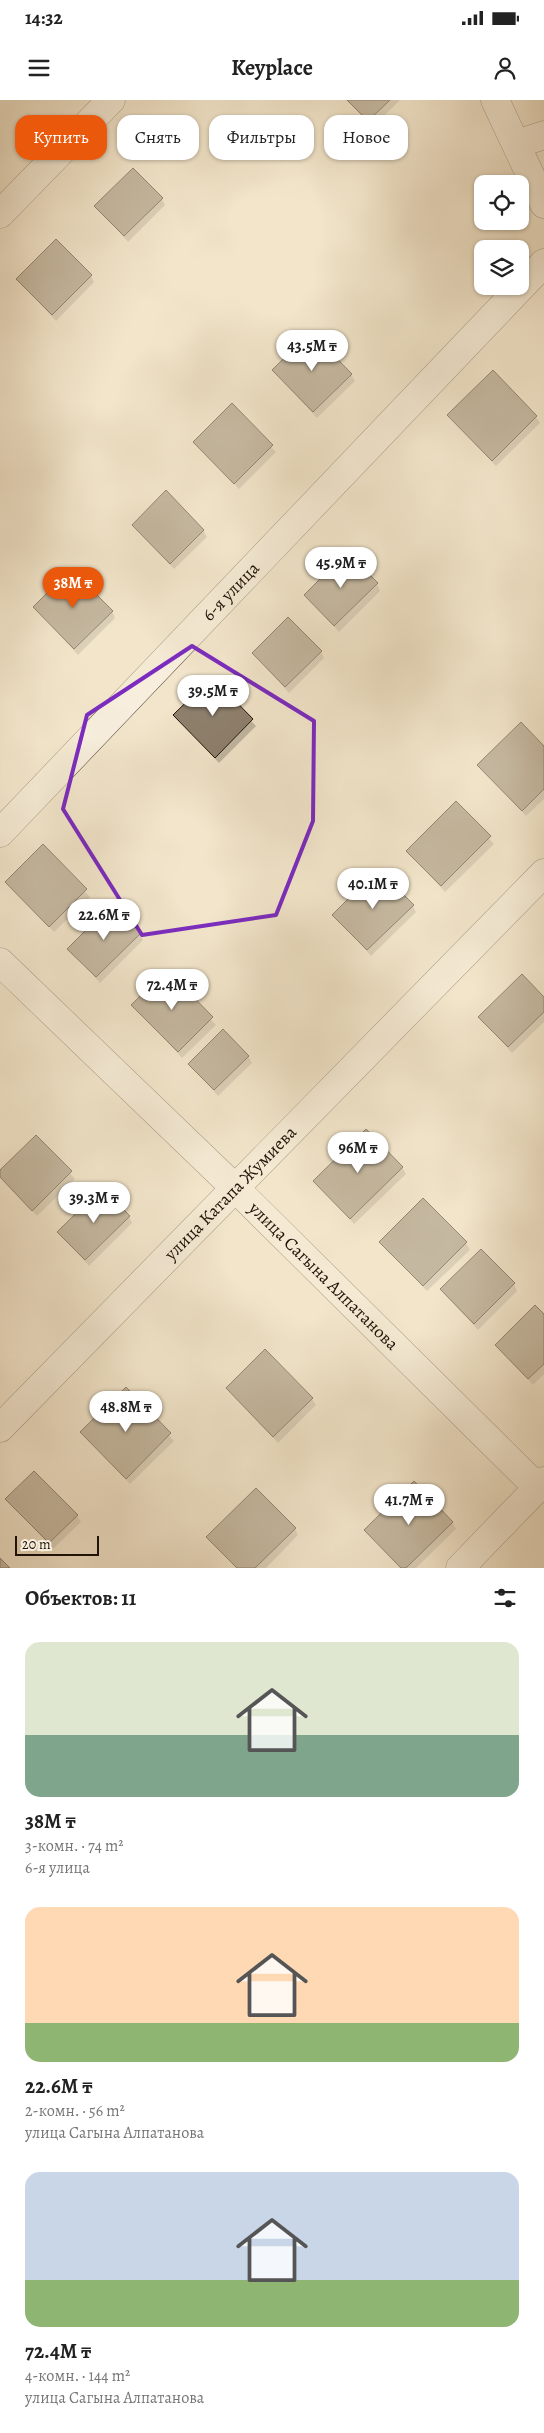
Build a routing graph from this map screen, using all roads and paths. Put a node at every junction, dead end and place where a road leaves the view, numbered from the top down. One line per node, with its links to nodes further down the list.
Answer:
1 (111, 100): 6 (street)
2 (495, 100): 4 (street)
3 (544, 135): 4 (street)
4 (517, 144): 5 (street)
5 (544, 204)
6 (0, 214)
7 (544, 264): 8 (street, 6-я улица)
8 (0, 833)
9 (544, 873): 11 (street, улица Катапа Жумиева)
10 (0, 962): 11 (street, улица Сагына Алпатанова)
11 (235, 1188): 12 (street, улица Катапа Жумиева); 13 (street, улица Сагына Алпатанова)
12 (0, 1428)
13 (541, 1484): 14 (street)
14 (460, 1568)

